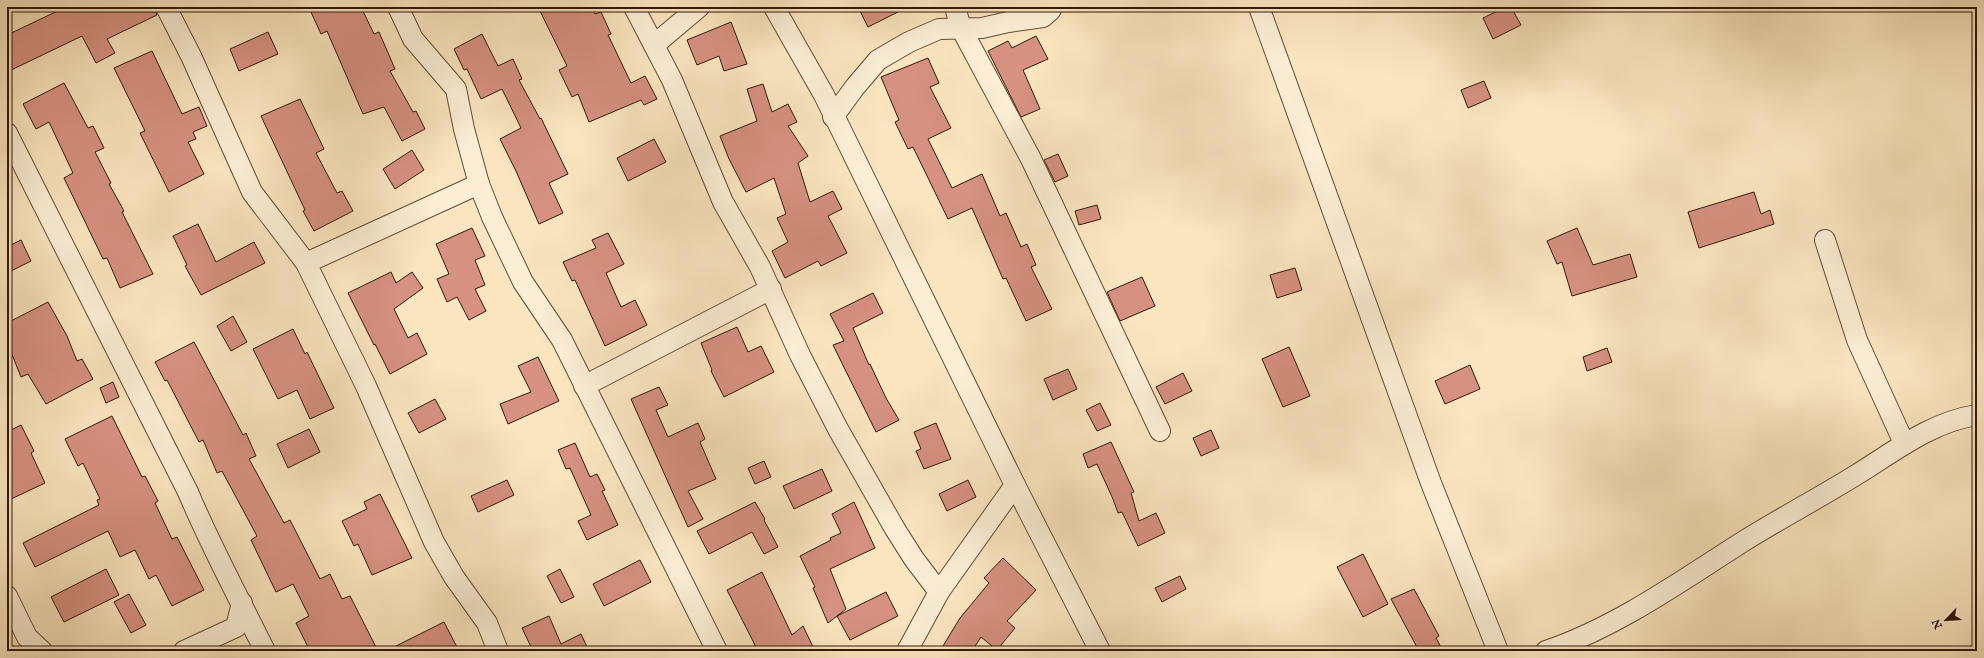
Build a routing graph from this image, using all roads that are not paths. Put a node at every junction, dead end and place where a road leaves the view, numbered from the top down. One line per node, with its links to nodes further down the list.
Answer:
1 (166, 7): 15 (street)
2 (398, 7): 13 (street)
3 (634, 7): 10 (street)
4 (699, 7): 10 (street)
5 (774, 7): 11 (street)
6 (955, 7): 9 (street)
7 (1052, 7): 9 (street)
8 (1259, 7): 32 (street)
9 (961, 28): 11 (street); 19 (street)
10 (654, 45): 16 (street)
11 (833, 117): 21 (street)
12 (7, 133): 24 (street)
13 (479, 184): 15 (street); 17 (street)
14 (1825, 240): 20 (street)
15 (306, 263): 28 (street)
16 (771, 289): 17 (street); 22 (street)
17 (584, 386): 29 (street)
18 (1977, 415): 20 (street)
19 (1160, 431)
20 (1904, 444): 33 (street)
21 (1015, 485): 22 (street); 31 (street)
22 (939, 592): 30 (street)
23 (7, 596): 25 (street)
24 (242, 603): 26 (street); 27 (street)
25 (42, 651)
26 (184, 651)
27 (265, 651)
28 (498, 651)
29 (717, 651)
30 (907, 651)
31 (1100, 651)
32 (1498, 651)
33 (1546, 651)

